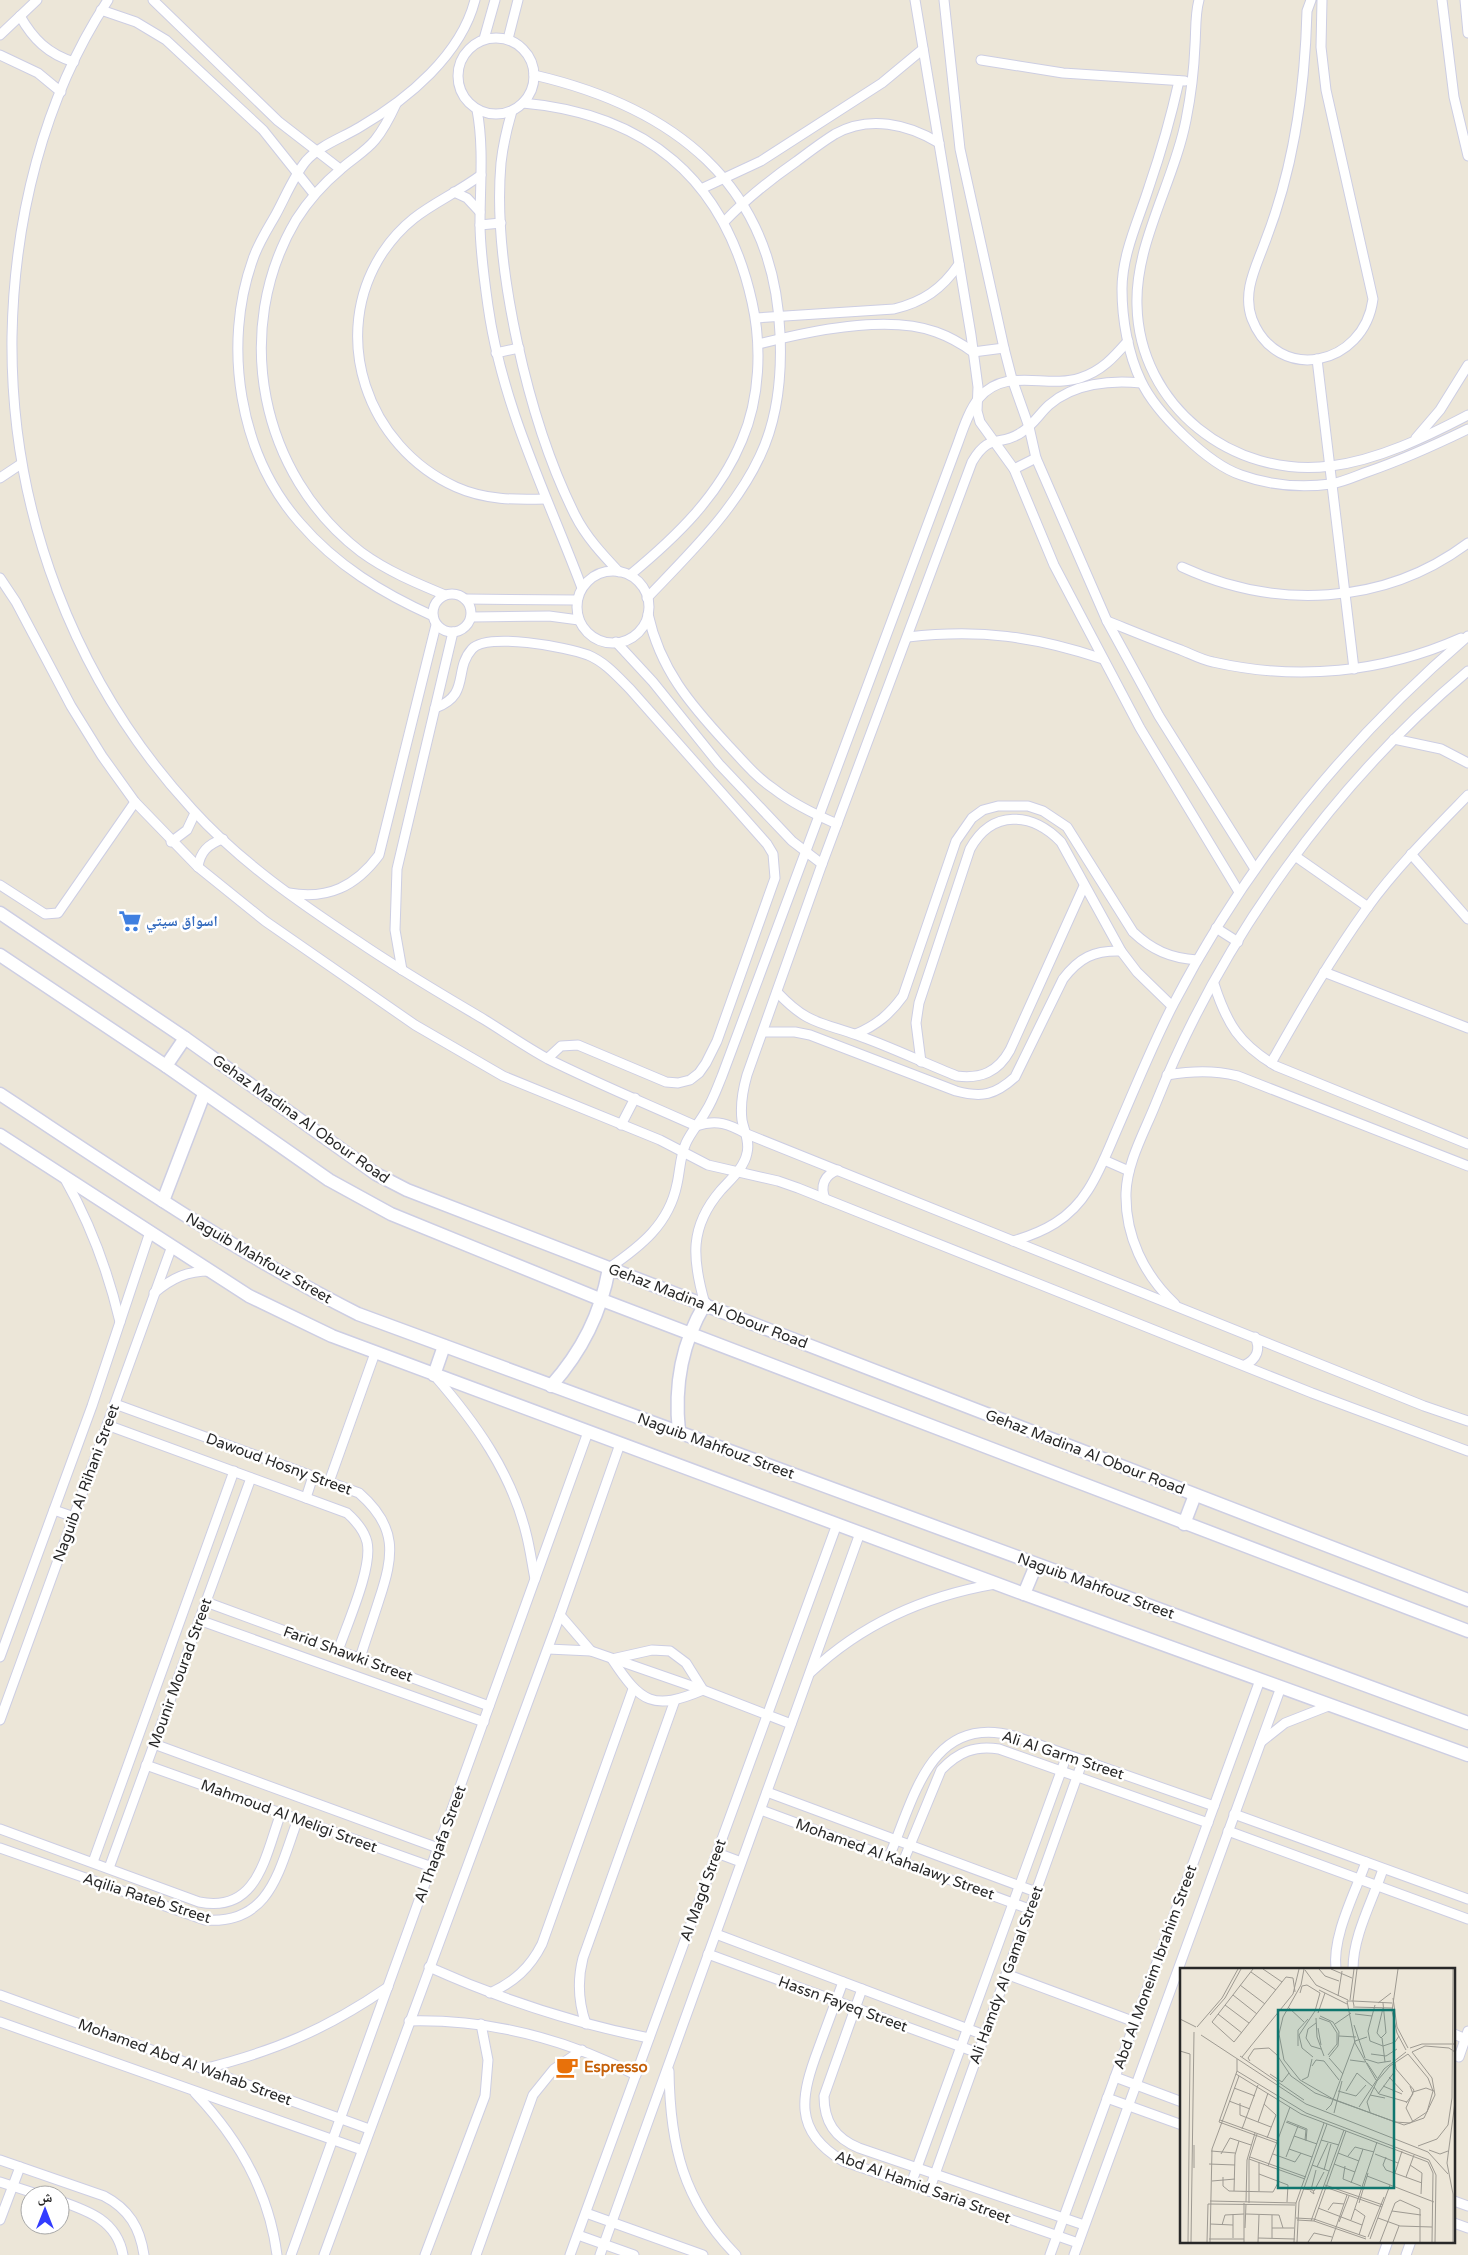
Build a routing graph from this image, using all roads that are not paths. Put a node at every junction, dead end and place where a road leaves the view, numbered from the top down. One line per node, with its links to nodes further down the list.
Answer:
1 (36, 0): 15 (street)
2 (108, 0): 14 (street)
3 (153, 0): 33 (street)
4 (475, 0): 29 (street)
5 (495, 0): 18 (street)
6 (518, 0): 19 (street)
7 (915, 0): 20 (street)
8 (944, 0): 54 (street)
9 (1199, 0): 26 (street)
10 (1311, 0): 57 (street)
11 (1322, 0): 57 (street)
12 (1442, 0): 34 (street)
13 (1465, 0): 16 (street)
14 (101, 10): 23 (street); 36 (street)
15 (20, 16): 17 (street); 23 (street)
16 (1468, 33)
17 (0, 35)
18 (484, 39): 19 (street); 30 (street)
19 (508, 39): 24 (street)
20 (923, 50): 32 (street); 38 (street)
21 (0, 55): 27 (street)
22 (981, 60): 25 (street)
23 (74, 62): 27 (street)
24 (534, 75): 28 (street); 38 (street)
25 (1179, 81): 26 (street); 51 (street)
26 (1192, 82): 69 (street)
27 (61, 92): 68 (street)
28 (523, 103): 31 (street); 39 (street)
29 (396, 104): 33 (street); 35 (street)
30 (477, 110): 31 (street); 37 (street)
31 (512, 111): 45 (street)
32 (940, 143): 42 (street); 47 (street)
33 (318, 150): 35 (street); 36 (street)
34 (1468, 156)
35 (340, 169): 41 (street)
36 (297, 173): 41 (street); 87 (street)
37 (481, 175): 40 (street); 43 (street)
38 (726, 179): 39 (street); 42 (street)
39 (703, 188): 44 (street)
40 (454, 192): 43 (street); 73 (street)
41 (314, 194): 80 (street)
42 (742, 204): 44 (street); 48 (street)
43 (480, 212): 46 (street)
44 (724, 222): 49 (street)
45 (501, 223): 46 (street); 53 (street)
46 (480, 225): 56 (street)
47 (959, 264): 48 (street); 55 (street)
48 (779, 317): 49 (street); 50 (street)
49 (756, 318): 52 (street)
50 (781, 338): 52 (street); 55 (street); 83 (street)
51 (1128, 341): 59 (street); 60 (street)
52 (759, 344): 77 (street)
53 (519, 348): 56 (street); 76 (street)
54 (1004, 348): 55 (street); 59 (street)
55 (973, 352): 61 (street)
56 (496, 353): 73 (street)
57 (1317, 359): 69 (street)
58 (1468, 365): 66 (street)
59 (1012, 379): 61 (street); 63 (street)
60 (1141, 382): 63 (street); 72 (street)
61 (978, 400): 65 (street); 103 (street)
62 (1468, 415): 66 (street)
63 (1029, 427): 65 (street); 67 (street)
64 (1468, 429): 72 (street)
65 (992, 440): 70 (street); 92 (street)
66 (1414, 440): 69 (street)
67 (1036, 458): 70 (street); 89 (street)
68 (21, 464): 71 (street); 102 (street)
69 (1329, 466): 72 (street)
70 (1014, 469): 94 (street)
71 (0, 478)
72 (1332, 484): 81 (street)
73 (546, 499): 79 (street)
74 (1468, 543): 81 (street)
75 (1182, 567): 81 (street)
76 (619, 572): 77 (street); 79 (street)
77 (630, 575): 83 (street)
78 (0, 578): 101 (street)
79 (582, 588): 84 (street)
80 (445, 594): 82 (street); 87 (street)
81 (1344, 594): 95 (street)
82 (465, 598): 84 (street); 86 (street)
83 (647, 598): 85 (street)
84 (578, 600): 88 (street)
85 (648, 614): 93 (street); 103 (street)
86 (471, 617): 88 (street); 90 (street)
87 (434, 620): 90 (street); 115 (street)
88 (579, 620): 93 (street)
89 (1107, 621): 95 (street); 112 (street)
90 (454, 632): 97 (street)
91 (1468, 635): 95 (street); 112 (street)
92 (908, 637): 94 (street); 104 (street)
93 (616, 642): 107 (street)
94 (1103, 659): 116 (street)
95 (1354, 669)
96 (1468, 671): 98 (street)
97 (435, 708): 125 (street); 134 (street)
98 (1394, 739): 99 (street); 109 (street)
99 (1468, 763)
100 (1468, 795): 108 (street)
101 (135, 802): 106 (street); 113 (street)
102 (194, 813): 105 (street); 106 (street)
103 (819, 816): 104 (street); 107 (street)
104 (837, 824): 110 (street)
105 (223, 840): 111 (street); 115 (street)
106 (171, 842): 111 (street)
107 (804, 851): 110 (street); 143 (street)
108 (1411, 854): 117 (street); 119 (street)
109 (1295, 856): 117 (street); 121 (street)
110 (822, 864): 128 (street)
111 (198, 867): 142 (street)
112 (1255, 869): 116 (street)
113 (0, 885)
114 (1084, 886): 122 (street); 135 (street); 135 (street)
115 (286, 892): 125 (street)
116 (1239, 892): 120 (street)
117 (1368, 907): 126 (street)
118 (0, 913): 133 (main road, Gehaz Madina Al Obour Road)
119 (1468, 919)
120 (1216, 928): 121 (street); 124 (street)
121 (1238, 942): 127 (street)
122 (1121, 951): 129 (street); 131 (street)
123 (0, 955): 137 (main road, Gehaz Madina Al Obour Road)
124 (1196, 960): 129 (street); 132 (street)
125 (402, 970): 134 (street)
126 (1324, 972): 130 (street); 136 (street)
127 (1214, 984): 136 (street); 138 (street)
128 (777, 992): 131 (street); 132 (street)
129 (1172, 1006): 148 (street)
130 (1468, 1028)
131 (763, 1032): 144 (street)
132 (856, 1034): 135 (street)
133 (185, 1038): 137 (main road); 159 (main road, Gehaz Madina Al Obour Road)
134 (548, 1058): 141 (street)
135 (921, 1062)
136 (1272, 1063): 146 (street)
137 (166, 1066): 140 (main road, Gehaz Madina Al Obour Road)
138 (1167, 1075): 149 (street); 151 (street)
139 (0, 1094): 155 (main road, Naguib Mahfouz Street)
140 (204, 1094): 155 (main road); 162 (main road, Gehaz Madina Al Obour Road)
141 (635, 1098): 142 (street); 143 (street)
142 (621, 1125): 147 (street)
143 (696, 1126): 144 (street); 147 (street)
144 (747, 1134): 150 (street); 152 (street)
145 (0, 1135): 153 (main road, Naguib Mahfouz Street)
146 (1468, 1144)
147 (683, 1151): 152 (street); 159 (street)
148 (1104, 1160): 151 (street); 157 (street)
149 (1468, 1166)
150 (838, 1170): 154 (street); 157 (street)
151 (1129, 1171): 164 (street)
152 (737, 1172): 154 (street); 163 (street)
153 (64, 1176): 156 (main road, Naguib Mahfouz Street); 165 (street)
154 (825, 1199): 170 (street)
155 (163, 1201): 168 (main road, Naguib Mahfouz Street)
156 (150, 1232): 158 (main road, Naguib Mahfouz Street); 165 (street, Naguib Al Rihani Street)
157 (1013, 1241): 164 (street)
158 (172, 1246): 160 (main road, Naguib Mahfouz Street); 161 (street, Naguib Al Rihani Street)
159 (609, 1268): 162 (main road); 163 (main road, Gehaz Madina Al Obour Road)
160 (210, 1271): 161 (street); 169 (main road, Naguib Mahfouz Street)
161 (154, 1293): 173 (street, Naguib Al Rihani Street)
162 (602, 1300): 166 (main road, Gehaz Madina Al Obour Road); 172 (main road)
163 (705, 1304): 166 (main road); 184 (main road, Gehaz Madina Al Obour Road)
164 (1179, 1308): 167 (street)
165 (120, 1323): 186 (street, Naguib Al Rihani Street)
166 (690, 1333): 177 (main road); 189 (main road, Gehaz Madina Al Obour Road)
167 (1255, 1337): 170 (street); 174 (street)
168 (444, 1346): 171 (main road); 172 (main road, Naguib Mahfouz Street)
169 (375, 1353): 171 (main road, Naguib Mahfouz Street); 183 (street)
170 (1245, 1365): 179 (street)
171 (434, 1375): 176 (main road, Naguib Mahfouz Street); 192 (street)
172 (551, 1386): 177 (main road, Naguib Mahfouz Street)
173 (115, 1404): 175 (street, Naguib Al Rihani Street); 181 (street, Dawoud Hosny Street)
174 (1468, 1421)
175 (107, 1425): 180 (street, Dawoud Hosny Street); 187 (street, Naguib Al Rihani Street)
176 (588, 1432): 178 (main road, Naguib Mahfouz Street); 192 (street, Al Thaqafa Street)
177 (679, 1432): 191 (main road, Naguib Mahfouz Street)
178 (620, 1444): 188 (main road, Naguib Mahfouz Street); 197 (street)
179 (1468, 1450)
180 (234, 1471): 182 (street, Dawoud Hosny Street); 244 (street, Mounir Mourad Street)
181 (313, 1476): 183 (street, Dawoud Hosny Street); 185 (street)
182 (251, 1478): 185 (street, Dawoud Hosny Street); 196 (street, Mounir Mourad Street)
183 (329, 1482): 204 (street, Dawoud Hosny Street)
184 (1195, 1495): 189 (main road); 195 (main road, Gehaz Madina Al Obour Road)
185 (306, 1498): 201 (street, Dawoud Hosny Street)
186 (54, 1510): 187 (street); 203 (street, Naguib Al Rihani Street)
187 (74, 1518): 215 (street, Naguib Al Rihani Street)
188 (836, 1524): 190 (main road, Naguib Mahfouz Street); 214 (street, Al Magd Street)
189 (1184, 1524): 199 (main road, Gehaz Madina Al Obour Road)
190 (860, 1533): 193 (main road, Naguib Mahfouz Street); 206 (street, Al Magd Street)
191 (1036, 1565): 194 (main road); 217 (main road, Naguib Mahfouz Street)
192 (535, 1580): 213 (street, Al Thaqafa Street)
193 (997, 1584): 194 (main road, Naguib Mahfouz Street); 206 (street)
194 (1024, 1594): 207 (main road, Naguib Mahfouz Street)
195 (1468, 1600)
196 (206, 1602): 198 (street, Mounir Mourad Street); 201 (street, Farid Shawki Street)
197 (560, 1615): 200 (street); 202 (street)
198 (199, 1620): 216 (street, Farid Shawki Street); 221 (street, Mounir Mourad Street)
199 (1468, 1631)
200 (548, 1648): 202 (street); 261 (street)
201 (338, 1651): 204 (street, Farid Shawki Street)
202 (591, 1651): 205 (street)
203 (0, 1658)
204 (360, 1658): 213 (street, Farid Shawki Street)
205 (612, 1659): 209 (street); 210 (street); 210 (street)
206 (809, 1674): 218 (street, Al Magd Street)
207 (1260, 1680): 208 (main road, Naguib Mahfouz Street); 230 (street, Abd Al Moneim Ibrahim Street)
208 (1280, 1687): 212 (main road, Naguib Mahfouz Street); 220 (street, Abd Al Moneim Ibrahim Street)
209 (633, 1689): 211 (street); 268 (street)
210 (703, 1690): 211 (street); 214 (street)
211 (675, 1700): 276 (street)
212 (1331, 1705): 220 (street); 224 (main road, Naguib Mahfouz Street)
213 (490, 1706): 216 (street, Al Thaqafa Street)
214 (767, 1715): 218 (street); 242 (street, Al Magd Street)
215 (0, 1720)
216 (484, 1722): 241 (street, Al Thaqafa Street)
217 (1468, 1723)
218 (791, 1724): 229 (street, Al Magd Street)
219 (975, 1733): 222 (street); 223 (street, Ali Al Garm Street); 238 (street, Ali Al Garm Street)
220 (1260, 1742): 233 (street, Abd Al Moneim Ibrahim Street)
221 (154, 1744): 226 (street, Mounir Mourad Street); 241 (street, Mahmoud Al Meligi Street)
222 (977, 1748): 227 (street, Ali Al Garm Street); 239 (street, Ali Al Garm Street)
223 (1067, 1755): 225 (street, Ali Al Garm Street); 227 (street, Ali Hamdy Al Gamal Street)
224 (1468, 1755)
225 (1082, 1760): 228 (street, Ali Hamdy Al Gamal Street); 230 (street, Ali Al Garm Street)
226 (146, 1765): 232 (street, Mahmoud Al Meligi Street); 249 (street, Mounir Mourad Street)
227 (1061, 1771): 228 (street, Ali Al Garm Street); 252 (street, Ali Hamdy Al Gamal Street)
228 (1077, 1777): 235 (street, Ali Al Garm Street); 254 (street, Ali Hamdy Al Gamal Street)
229 (767, 1792): 231 (street, Al Magd Street); 238 (street, Mohamed Al Kahalawy Street)
230 (1214, 1806): 235 (street, Abd Al Moneim Ibrahim Street)
231 (760, 1810): 243 (street, Mohamed Al Kahalawy Street); 245 (street, Al Magd Street)
232 (281, 1813): 234 (street, Mahmoud Al Meligi Street); 249 (street, Aqilia Rateb Street)
233 (1234, 1814): 237 (street, Abd Al Moneim Ibrahim Street); 247 (street)
234 (298, 1819): 240 (street, Aqilia Rateb Street); 248 (street, Mahmoud Al Meligi Street)
235 (1208, 1823): 274 (street, Abd Al Moneim Ibrahim Street)
236 (0, 1829): 244 (street, Aqilia Rateb Street)
237 (1228, 1831): 251 (street); 290 (street, Abd Al Moneim Ibrahim Street)
238 (896, 1840): 239 (street, Mohamed Al Kahalawy Street); 243 (street, Ali Al Garm Street)
239 (910, 1845): 246 (street, Ali Al Garm Street); 252 (street, Mohamed Al Kahalawy Street)
240 (0, 1848)
241 (438, 1848): 248 (street, Al Thaqafa Street)
242 (717, 1853): 245 (street); 280 (street, Al Magd Street)
243 (889, 1857): 246 (street, Mohamed Al Kahalawy Street)
244 (93, 1862): 249 (street, Aqilia Rateb Street)
245 (742, 1862): 259 (street, Al Magd Street)
246 (903, 1862): 256 (street, Mohamed Al Kahalawy Street)
247 (1366, 1862): 250 (street); 251 (street)
248 (432, 1867): 266 (street, Al Thaqafa Street)
249 (109, 1868)
250 (1384, 1869): 253 (street); 255 (street)
251 (1360, 1880): 253 (street); 262 (street)
252 (1020, 1886): 254 (street, Mohamed Al Kahalawy Street); 256 (street, Ali Hamdy Al Gamal Street)
253 (1377, 1886): 258 (street); 263 (street)
254 (1036, 1892): 257 (street, Ali Hamdy Al Gamal Street)
255 (1468, 1899)
256 (1013, 1903): 257 (street, Mohamed Al Kahalawy Street); 277 (street, Ali Hamdy Al Gamal Street)
257 (1030, 1909): 264 (street, Ali Hamdy Al Gamal Street)
258 (1468, 1919)
259 (716, 1934): 260 (street, Al Magd Street); 265 (street, Hassn Fayeq Street)
260 (708, 1954): 270 (street, Hassn Fayeq Street); 286 (street, Al Magd Street)
261 (429, 1967): 268 (street); 272 (street)
262 (1336, 1968)
263 (1354, 1968)
264 (1006, 1974): 274 (street); 278 (street, Ali Hamdy Al Gamal Street)
265 (843, 1982): 267 (street, Hassn Fayeq Street); 270 (street, Abd Al Hamid Saria Street)
266 (388, 1986): 287 (street); 295 (street, Al Thaqafa Street)
267 (862, 1989): 271 (street, Abd Al Hamid Saria Street); 277 (street, Hassn Fayeq Street)
268 (490, 1993): 276 (street)
269 (0, 1995): 287 (street, Mohamed Abd Al Wahab Street)
270 (836, 2001): 271 (street, Hassn Fayeq Street); 305 (street, Abd Al Hamid Saria Street)
271 (855, 2008): 281 (street, Hassn Fayeq Street); 302 (street, Abd Al Hamid Saria Street)
272 (409, 2021): 275 (street); 297 (street)
273 (0, 2022): 291 (street, Mohamed Abd Al Wahab Street)
274 (1135, 2022): 289 (street, Abd Al Moneim Ibrahim Street)
275 (481, 2024): 282 (street); 330 (street)
276 (586, 2024): 280 (street)
277 (968, 2029): 278 (street, Hassn Fayeq Street); 281 (street, Ali Hamdy Al Gamal Street)
278 (984, 2035): 283 (street, Ali Hamdy Al Gamal Street)
279 (1467, 2036): 284 (street)
280 (649, 2038): 288 (street, Al Magd Street)
281 (961, 2047): 283 (street, Hassn Fayeq Street); 302 (street, Ali Hamdy Al Gamal Street)
282 (582, 2050): 288 (street); 331 (street)
283 (978, 2053): 303 (street, Ali Hamdy Al Gamal Street)
284 (1456, 2056): 285 (street)
285 (1468, 2060)
286 (668, 2064): 315 (street, Al Magd Street); 336 (street)
287 (203, 2069): 295 (street, Mohamed Abd Al Wahab Street)
288 (636, 2075): 312 (street, Al Magd Street)
289 (1115, 2077): 290 (street); 292 (street, Abd Al Moneim Ibrahim Street)
290 (1135, 2085): 293 (street); 294 (street, Abd Al Moneim Ibrahim Street)
291 (193, 2091): 298 (street, Mohamed Abd Al Wahab Street); 327 (street)
292 (1107, 2098): 294 (street); 313 (street, Abd Al Moneim Ibrahim Street)
293 (1180, 2101)
294 (1128, 2106): 296 (street); 317 (street, Abd Al Moneim Ibrahim Street)
295 (341, 2119): 297 (street, Mohamed Abd Al Wahab Street); 298 (street, Al Thaqafa Street)
296 (1180, 2124)
297 (369, 2129): 299 (street)
298 (333, 2140): 299 (street, Mohamed Abd Al Wahab Street); 328 (street, Al Thaqafa Street)
299 (362, 2150): 329 (street)
300 (1, 2162): 301 (street)
301 (20, 2167): 306 (street); 326 (street)
302 (917, 2168): 303 (street, Abd Al Hamid Saria Street); 305 (street, Ali Hamdy Al Gamal Street)
303 (935, 2174): 308 (street, Ali Hamdy Al Gamal Street); 313 (street, Abd Al Hamid Saria Street)
304 (0, 2182): 306 (street)
305 (911, 2184): 308 (street, Abd Al Hamid Saria Street)
306 (13, 2186): 307 (street); 314 (street)
307 (20, 2188)
308 (929, 2191): 320 (street, Abd Al Hamid Saria Street)
309 (1456, 2202): 311 (street)
310 (70, 2204): 325 (street)
311 (1468, 2206)
312 (586, 2213): 315 (street); 319 (street, Al Magd Street)
313 (1063, 2218): 317 (street, Abd Al Hamid Saria Street); 320 (street, Abd Al Moneim Ibrahim Street)
314 (0, 2220)
315 (612, 2222): 324 (street, Al Magd Street); 335 (street)
316 (1456, 2224): 318 (street)
317 (1084, 2225): 323 (street, Abd Al Moneim Ibrahim Street)
318 (1468, 2228)
319 (578, 2235): 324 (street); 332 (street, Al Magd Street)
320 (1057, 2236): 323 (street, Abd Al Hamid Saria Street); 337 (street, Abd Al Moneim Ibrahim Street)
321 (1388, 2242): 339 (street)
322 (1411, 2242): 340 (street)
323 (1078, 2243): 338 (street, Abd Al Moneim Ibrahim Street)
324 (604, 2244): 333 (street, Al Magd Street); 334 (street)
325 (123, 2255)
326 (144, 2255)
327 (277, 2255)
328 (291, 2255)
329 (324, 2255)
330 (425, 2255)
331 (476, 2255)
332 (570, 2255)
333 (600, 2255)
334 (634, 2255)
335 (702, 2255)
336 (736, 2255)
337 (1050, 2255)
338 (1074, 2255)
339 (1383, 2255)
340 (1406, 2255)

